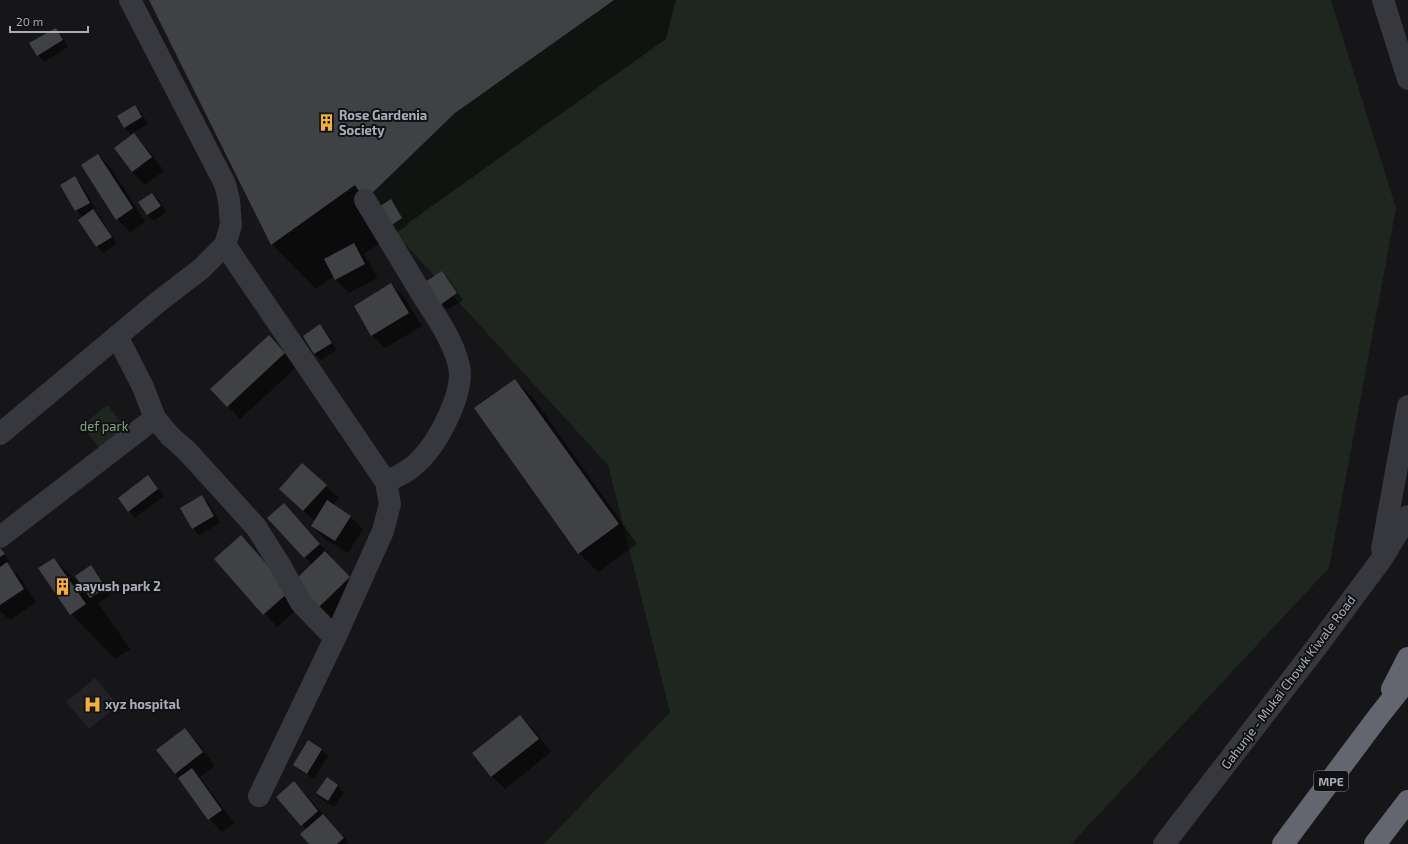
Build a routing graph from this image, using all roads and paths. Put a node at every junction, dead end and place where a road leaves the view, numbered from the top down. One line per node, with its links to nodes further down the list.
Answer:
1 (130, 0): 5 (street)
2 (1383, 0): 3 (street)
3 (1408, 79)
4 (365, 200): 10 (street)
5 (225, 245): 6 (street); 10 (street)
6 (117, 336): 8 (street); 9 (street)
7 (1408, 406): 13 (street)
8 (155, 418): 12 (street); 14 (street)
9 (0, 434)
10 (386, 482): 14 (street)
11 (1408, 516): 13 (street, Gahunje - Mukai Chowk Kiwale Road)
12 (0, 537)
13 (1380, 560): 20 (street, Gahunje - Mukai Chowk Kiwale Road)
14 (335, 638): 18 (street)
15 (1408, 658): 17 (highway)
16 (1408, 679): 17 (highway, MPE)
17 (1378, 717): 21 (highway, MPE)
18 (260, 796)
19 (1408, 801): 22 (highway)
20 (1164, 844)
21 (1283, 844)
22 (1375, 844)

